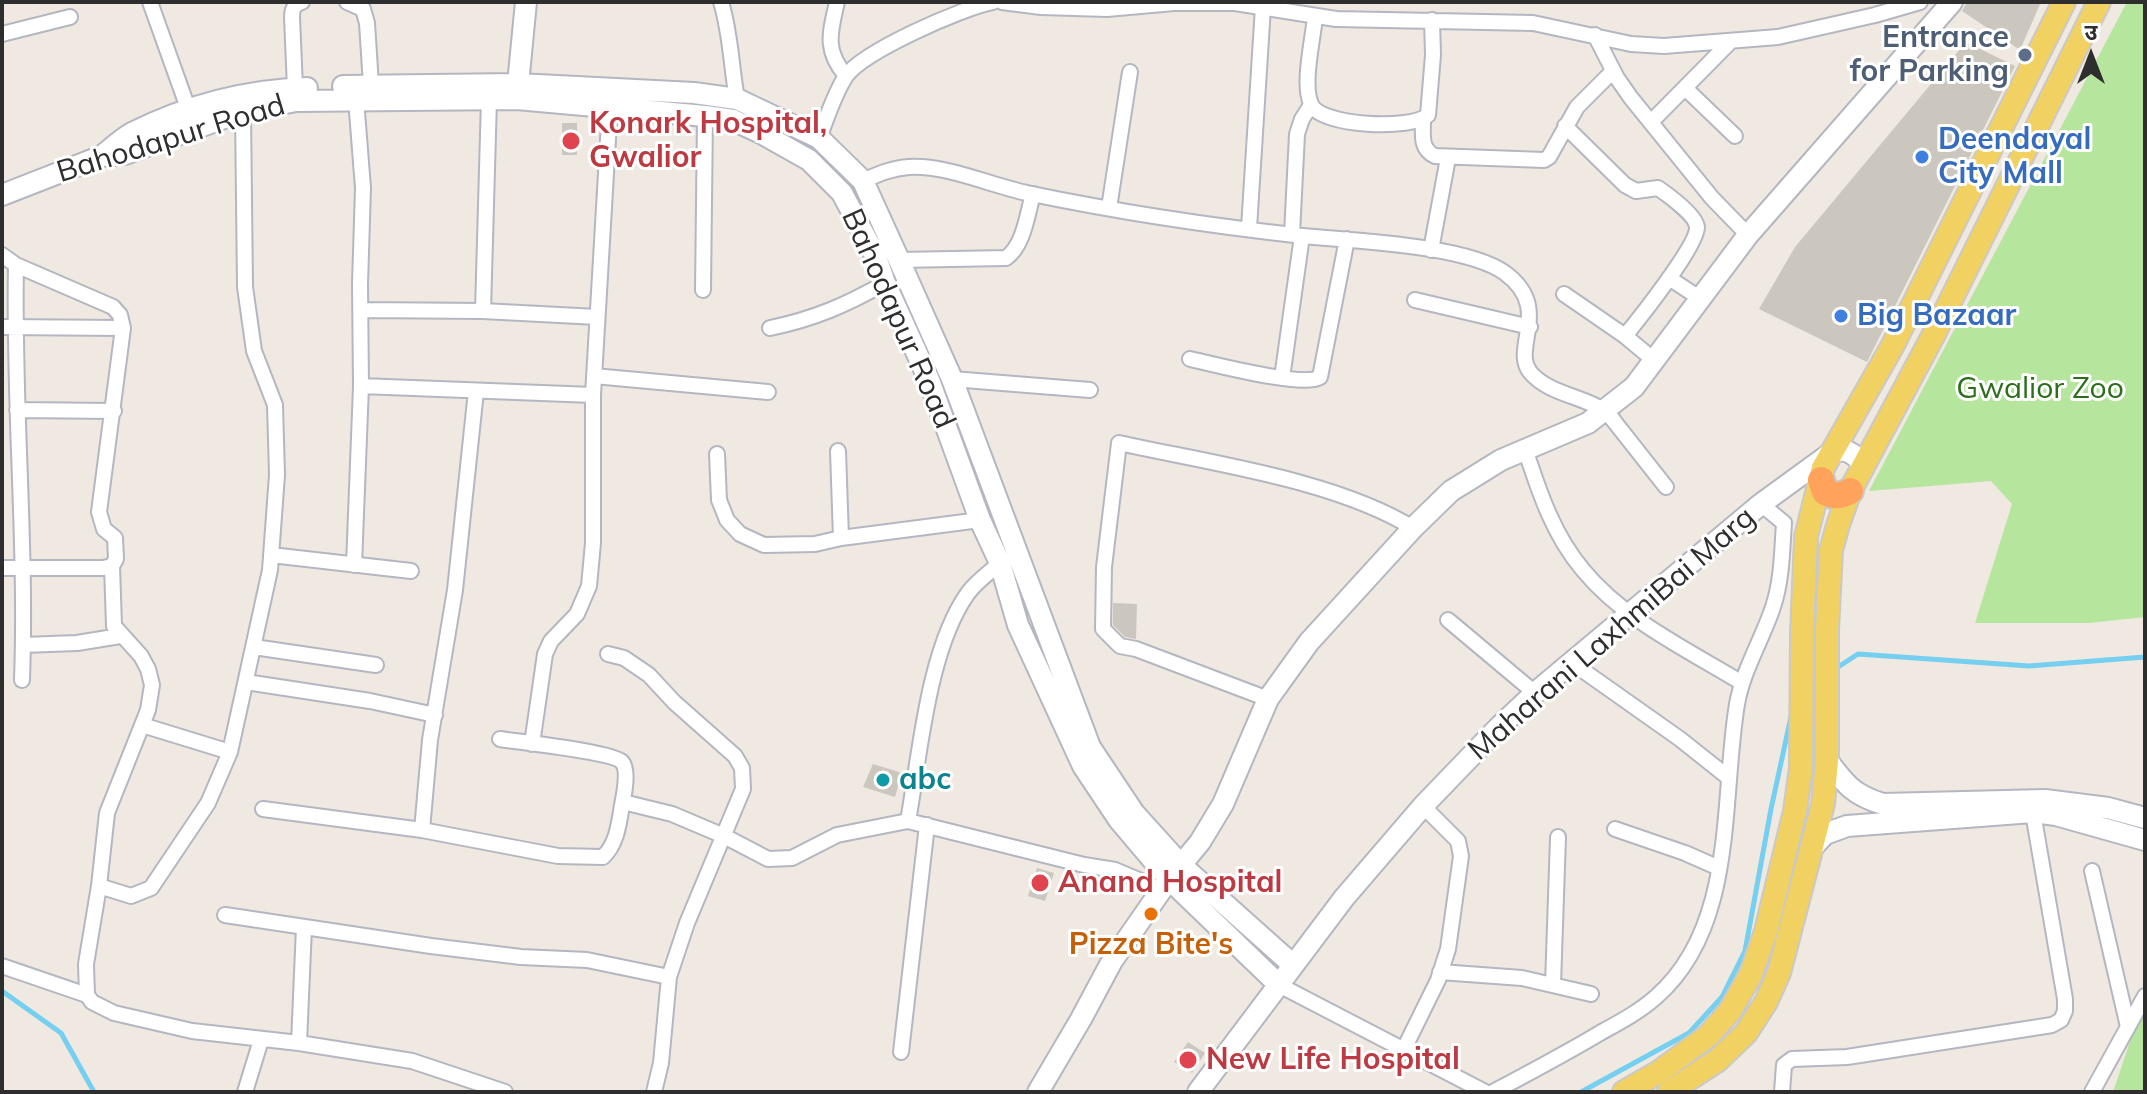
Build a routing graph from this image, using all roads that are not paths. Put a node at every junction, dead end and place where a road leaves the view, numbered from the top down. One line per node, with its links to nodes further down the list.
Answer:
1 (150, 2): 31 (street)
2 (302, 2): 24 (street)
3 (347, 2): 26 (street)
4 (526, 2): 23 (main road)
5 (721, 2): 28 (street)
6 (837, 2): 22 (street)
7 (993, 2): 22 (street)
8 (1002, 2): 13 (street)
9 (1920, 2): 19 (street)
10 (1952, 2): 49 (main road)
11 (2064, 2): 84 (main road, Maharani LaxhmiBai Marg)
12 (2099, 2): 87 (main road)
13 (1263, 7): 15 (street); 47 (street)
14 (70, 17): 17 (street)
15 (1315, 17): 16 (street); 30 (street)
16 (1432, 20): 18 (street); 34 (street)
17 (2, 34)
18 (1595, 35): 19 (street); 20 (street)
19 (1731, 41): 25 (street)
20 (1613, 71): 35 (street); 36 (street)
21 (1130, 72): 46 (street)
22 (846, 76): 38 (street)
23 (518, 84): 26 (main road); 28 (main road)
24 (295, 88): 26 (main road); 31 (main road)
25 (1685, 88): 35 (street); 37 (street)
26 (364, 92): 27 (main road, Bahodapur Road); 32 (main road, Bahodapur Road); 61 (street)
27 (489, 99): 29 (main road, Bahodapur Road); 62 (street)
28 (737, 99): 38 (main road)
29 (610, 105): 33 (main road, Bahodapur Road); 63 (street)
30 (1311, 105): 34 (street); 48 (street)
31 (189, 111): 39 (main road)
32 (243, 111): 39 (main road, Bahodapur Road); 93 (street)
33 (705, 116): 56 (main road, Bahodapur Road); 57 (street)
34 (1423, 120): 40 (street)
35 (1652, 121): 49 (street)
36 (1565, 126): 40 (street); 55 (street)
37 (1735, 136)
38 (819, 138): 42 (main road)
39 (102, 156): 43 (main road, Bahodapur Road)
40 (1448, 158): 51 (street)
41 (2, 175): 43 (main road)
42 (863, 181): 44 (street); 53 (main road)
43 (26, 185): 45 (main road, Bahodapur Road)
44 (1033, 194): 46 (street); 53 (street)
45 (2, 195)
46 (1109, 208): 47 (street)
47 (1249, 228): 48 (street)
48 (1297, 235): 50 (street); 72 (street)
49 (1748, 235): 59 (main road)
50 (1347, 239): 51 (street); 72 (street)
51 (1431, 250): 65 (street)
52 (2, 255): 54 (street)
53 (899, 260): 73 (main road)
54 (16, 265): 64 (street); 66 (street)
55 (1669, 278): 59 (street); 68 (street)
56 (885, 283): 67 (street); 90 (main road, Bahodapur Road)
57 (703, 290)
58 (1564, 294): 68 (street)
59 (1701, 299): 70 (main road)
60 (1415, 300): 65 (street)
61 (361, 310): 62 (street); 74 (street)
62 (483, 311): 63 (street)
63 (597, 317): 71 (street)
64 (8, 327): 66 (street); 79 (street)
65 (1530, 327): 81 (street)
66 (123, 328): 80 (street)
67 (770, 328)
68 (1625, 336): 70 (street)
69 (1190, 359): 72 (street)
70 (1655, 361): 81 (main road)
71 (594, 376): 77 (street); 78 (street)
72 (1282, 378)
73 (952, 379): 75 (street); 136 (main road)
74 (361, 386): 76 (street); 95 (street)
75 (1090, 390)
76 (476, 391): 78 (street); 113 (street)
77 (768, 392)
78 (593, 395): 116 (street)
79 (17, 410): 80 (street); 97 (street)
80 (114, 411): 96 (street)
81 (1605, 412): 82 (main road); 88 (street)
82 (1525, 449): 91 (main road); 100 (street)
83 (838, 451): 92 (street)
84 (1831, 453): 86 (main road, Maharani LaxhmiBai Marg); 87 (main road); 89 (main road, Maharani LaxhmiBai Marg)
85 (717, 454): 92 (street)
86 (1821, 480): 87 (highway); 124 (main road, Maharani LaxhmiBai Marg)
87 (1856, 481): 118 (main road)
88 (1666, 487)
89 (1761, 504): 100 (main road, Maharani LaxhmiBai Marg); 110 (street)
90 (980, 520): 92 (street); 94 (main road, Bahodapur Road)
91 (1413, 528): 112 (main road); 112 (street)
92 (841, 538)
93 (271, 555): 95 (street); 104 (street)
94 (1000, 563): 126 (street); 136 (main road, Bahodapur Road)
95 (354, 565): 99 (street)
96 (112, 566): 97 (street); 102 (street)
97 (22, 567): 98 (street); 103 (street)
98 (2, 568)
99 (411, 571)
100 (1629, 614): 106 (main road, Maharani LaxhmiBai Marg); 110 (street)
101 (1448, 620): 111 (street)
102 (120, 636): 103 (street); 114 (street)
103 (23, 645): 108 (street)
104 (254, 647): 107 (street); 109 (street)
105 (608, 654): 131 (street)
106 (1571, 662): 111 (main road, Maharani LaxhmiBai Marg); 119 (street)
107 (376, 665)
108 (22, 680)
109 (246, 682): 113 (street); 117 (street)
110 (1742, 683): 119 (street)
111 (1535, 693): 121 (main road, Maharani LaxhmiBai Marg)
112 (1268, 699): 136 (main road)
113 (435, 715): 130 (street)
114 (142, 725): 117 (street); 137 (street)
115 (500, 739): 116 (street)
116 (532, 744): 120 (street)
117 (230, 752): 137 (street)
118 (1827, 760): 122 (main road); 129 (main road)
119 (1729, 778): 134 (street)
120 (623, 802): 130 (street); 131 (street)
121 (1423, 806): 140 (main road, Maharani LaxhmiBai Marg); 142 (street)
122 (2032, 806): 125 (main road); 129 (main road); 133 (main road); 164 (street)
123 (263, 809): 130 (street)
124 (1795, 811): 129 (main road); 162 (main road, Maharani LaxhmiBai Marg)
125 (2145, 818)
126 (908, 821): 127 (street); 131 (street)
127 (927, 825): 136 (street); 153 (street)
128 (1615, 829): 134 (street)
129 (1824, 829): 163 (main road)
130 (422, 830)
131 (724, 836): 143 (street)
132 (1558, 837): 145 (street)
133 (2145, 840)
134 (1719, 868): 161 (street)
135 (2092, 871): 149 (street)
136 (1170, 878): 140 (main road); 144 (main road, Bahodapur Road); 158 (main road)
137 (99, 886): 147 (street)
138 (225, 915): 139 (street)
139 (304, 927): 143 (street); 151 (street)
140 (1293, 965): 144 (main road, Maharani LaxhmiBai Marg)
141 (2, 966): 147 (street)
142 (1440, 972): 145 (street); 152 (street)
143 (669, 977): 157 (street)
144 (1279, 985): 152 (street); 159 (main road, Maharani LaxhmiBai Marg)
145 (1553, 985): 146 (street)
146 (1591, 994)
147 (87, 995): 150 (street)
148 (2145, 996): 149 (street)
149 (2128, 1027): 154 (street)
150 (261, 1040): 151 (street); 155 (street)
151 (299, 1043): 156 (street)
152 (1403, 1051): 160 (street)
153 (901, 1052)
154 (2093, 1090): 165 (street)
155 (245, 1092)
156 (505, 1092)
157 (654, 1092)
158 (1038, 1092)
159 (1198, 1092)
160 (1485, 1092)
161 (1493, 1092)
162 (1624, 1092)
163 (1669, 1092)
164 (1782, 1092)
165 (2076, 1092)

